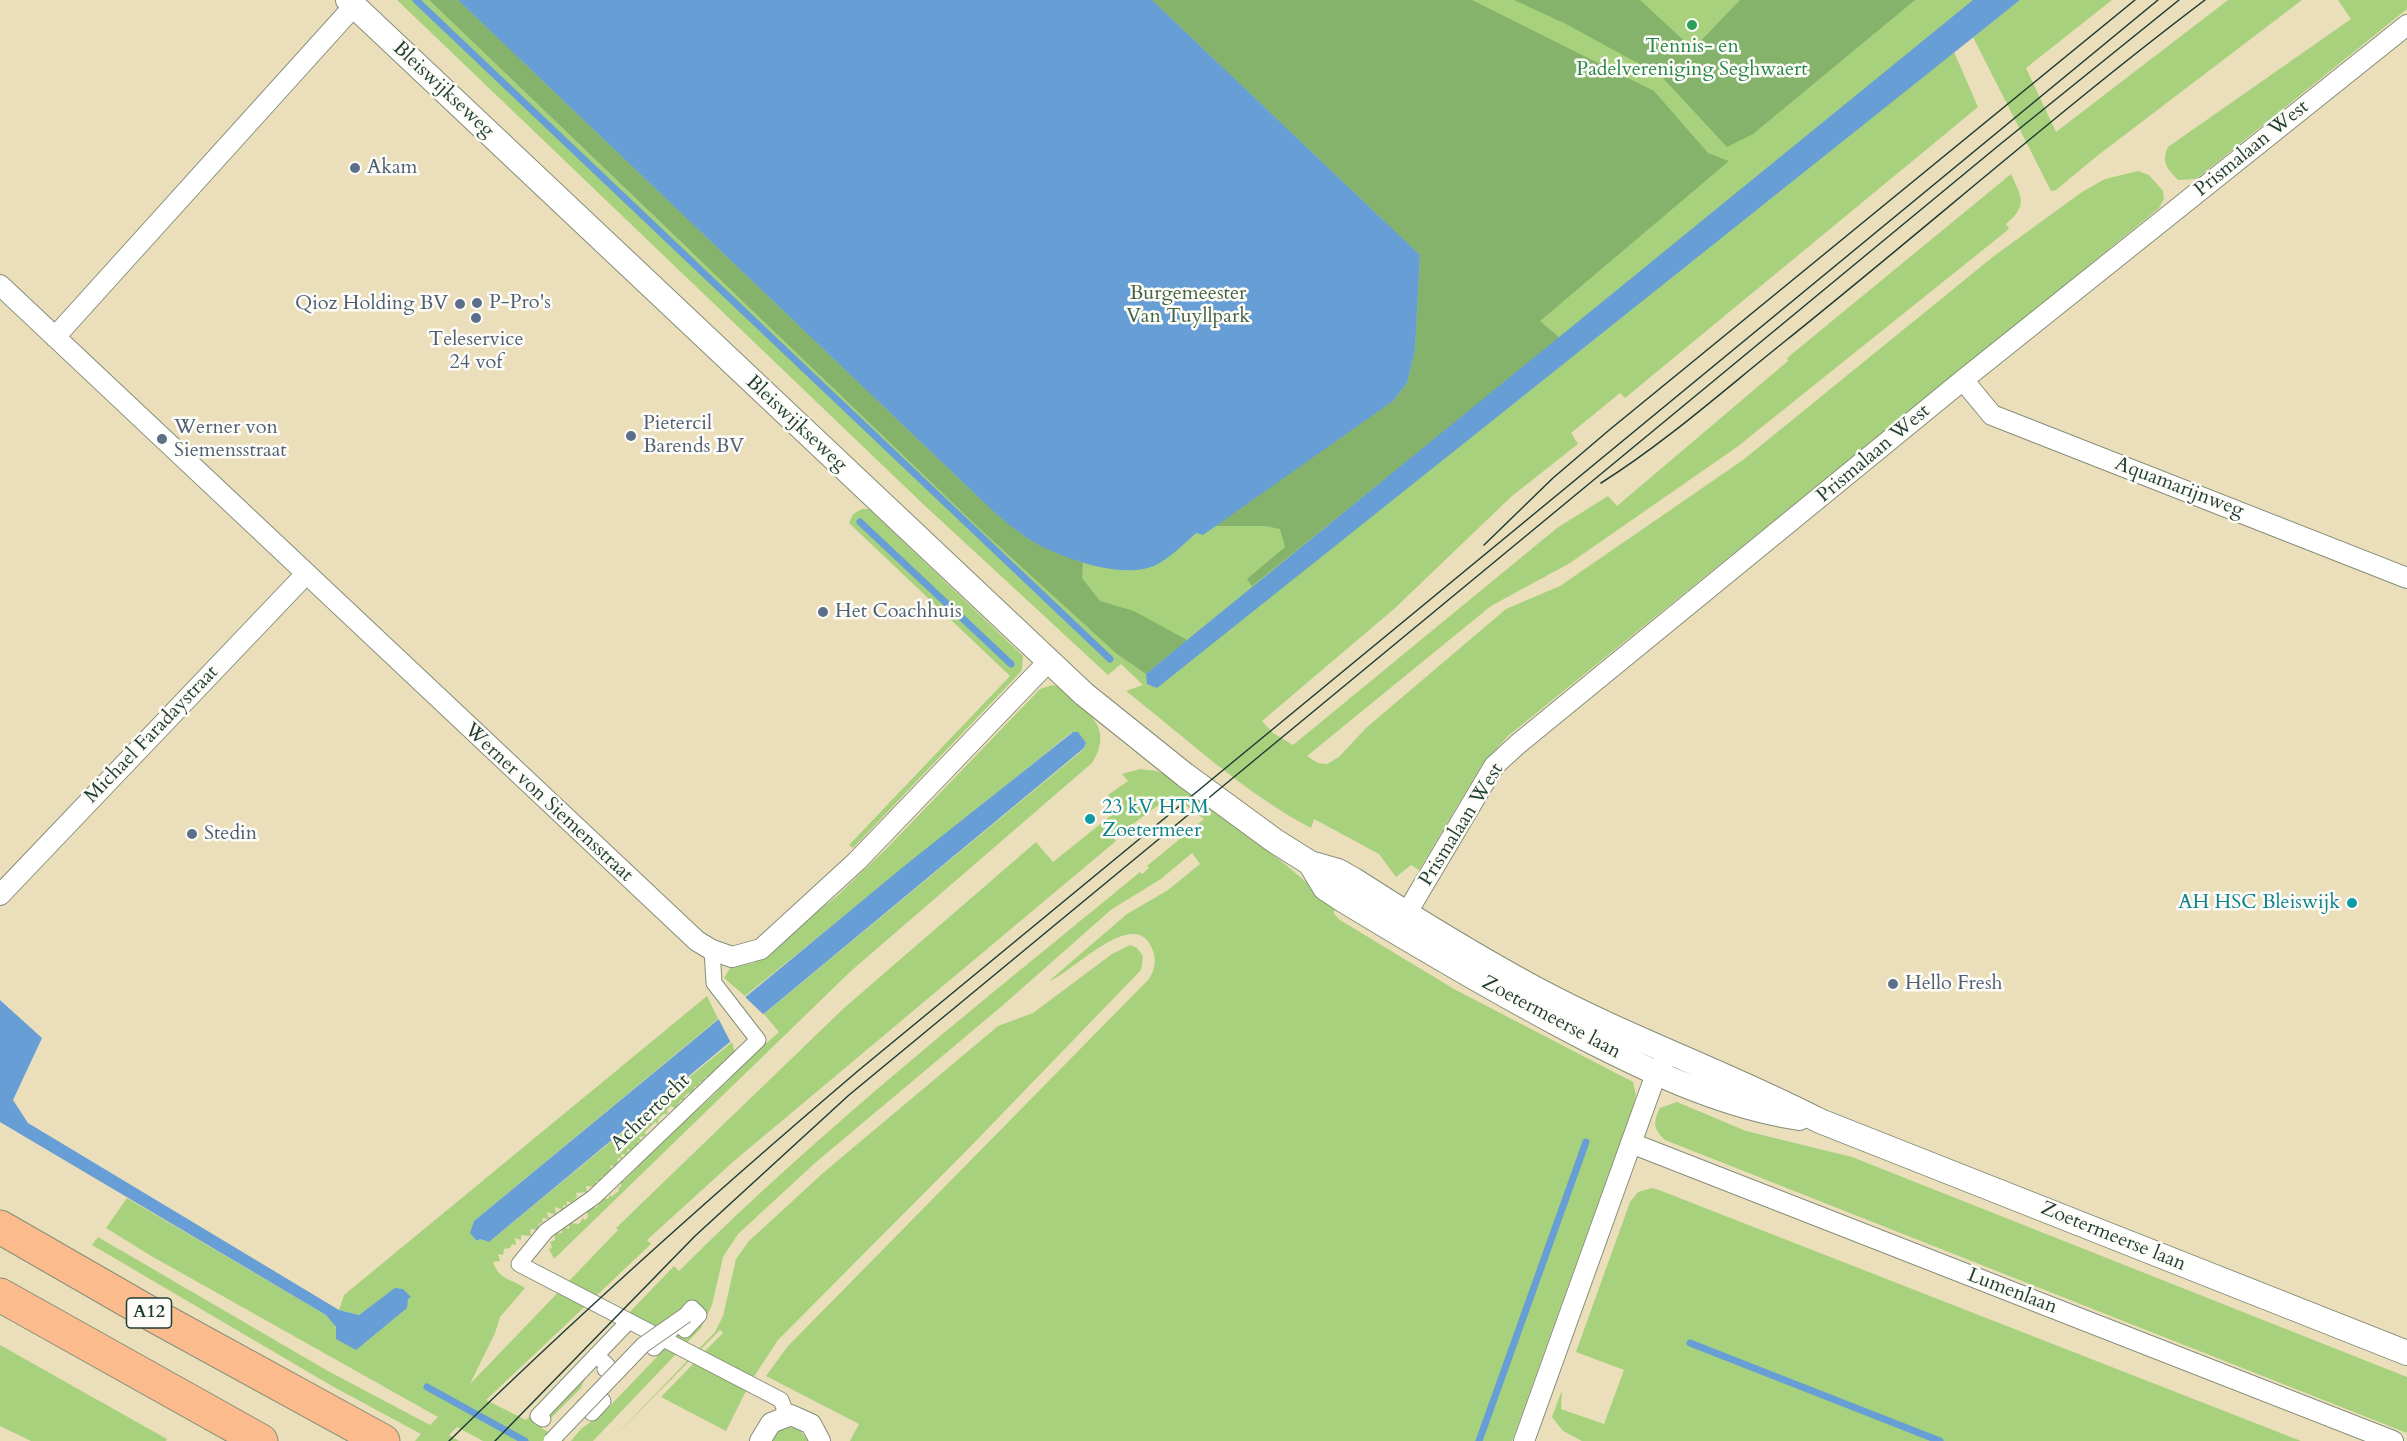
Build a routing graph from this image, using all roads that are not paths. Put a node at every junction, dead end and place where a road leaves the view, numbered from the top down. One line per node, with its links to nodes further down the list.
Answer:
1 (351, 3): 4 (street); 8 (street, Bleiswijkseweg)
2 (2407, 25): 5 (street, Prismalaan West)
3 (0, 285): 4 (street, Werner von Siemensstraat)
4 (56, 337): 6 (street, Werner von Siemensstraat)
5 (1963, 380): 7 (street, Aquamarijnweg); 11 (street, Prismalaan West)
6 (305, 575): 10 (street, Michael Faradaystraat); 12 (street, Werner von Siemensstraat)
7 (2407, 578)
8 (1048, 662): 9 (street, Bleiswijkseweg); 12 (street, Werner von Siemensstraat)
9 (1259, 830): 11 (street, Zoetermeerse laan)
10 (0, 895)
11 (1401, 923): 13 (street, Zoetermeerse laan)
12 (712, 950): 18 (street, Achtertocht)
13 (1663, 1064): 14 (street); 20 (street, Zoetermeerse laan)
14 (1631, 1143): 33 (street); 34 (street, Lumenlaan)
15 (0, 1227): 29 (highway, A12)
16 (0, 1296): 23 (highway)
17 (0, 1307): 23 (highway)
18 (629, 1321): 19 (street); 21 (street)
19 (659, 1343): 25 (street, bridge); 26 (street)
20 (2407, 1353)
21 (596, 1355): 22 (street); 27 (street)
22 (605, 1369)
23 (179, 1397): 28 (highway)
24 (603, 1401): 25 (street)
25 (584, 1406): 30 (street, bridge)
26 (787, 1416): 31 (street); 32 (street)
27 (543, 1419)
28 (261, 1441)
29 (383, 1441)
30 (551, 1441)
31 (760, 1441)
32 (820, 1441)
33 (1524, 1441)
34 (2393, 1441)

